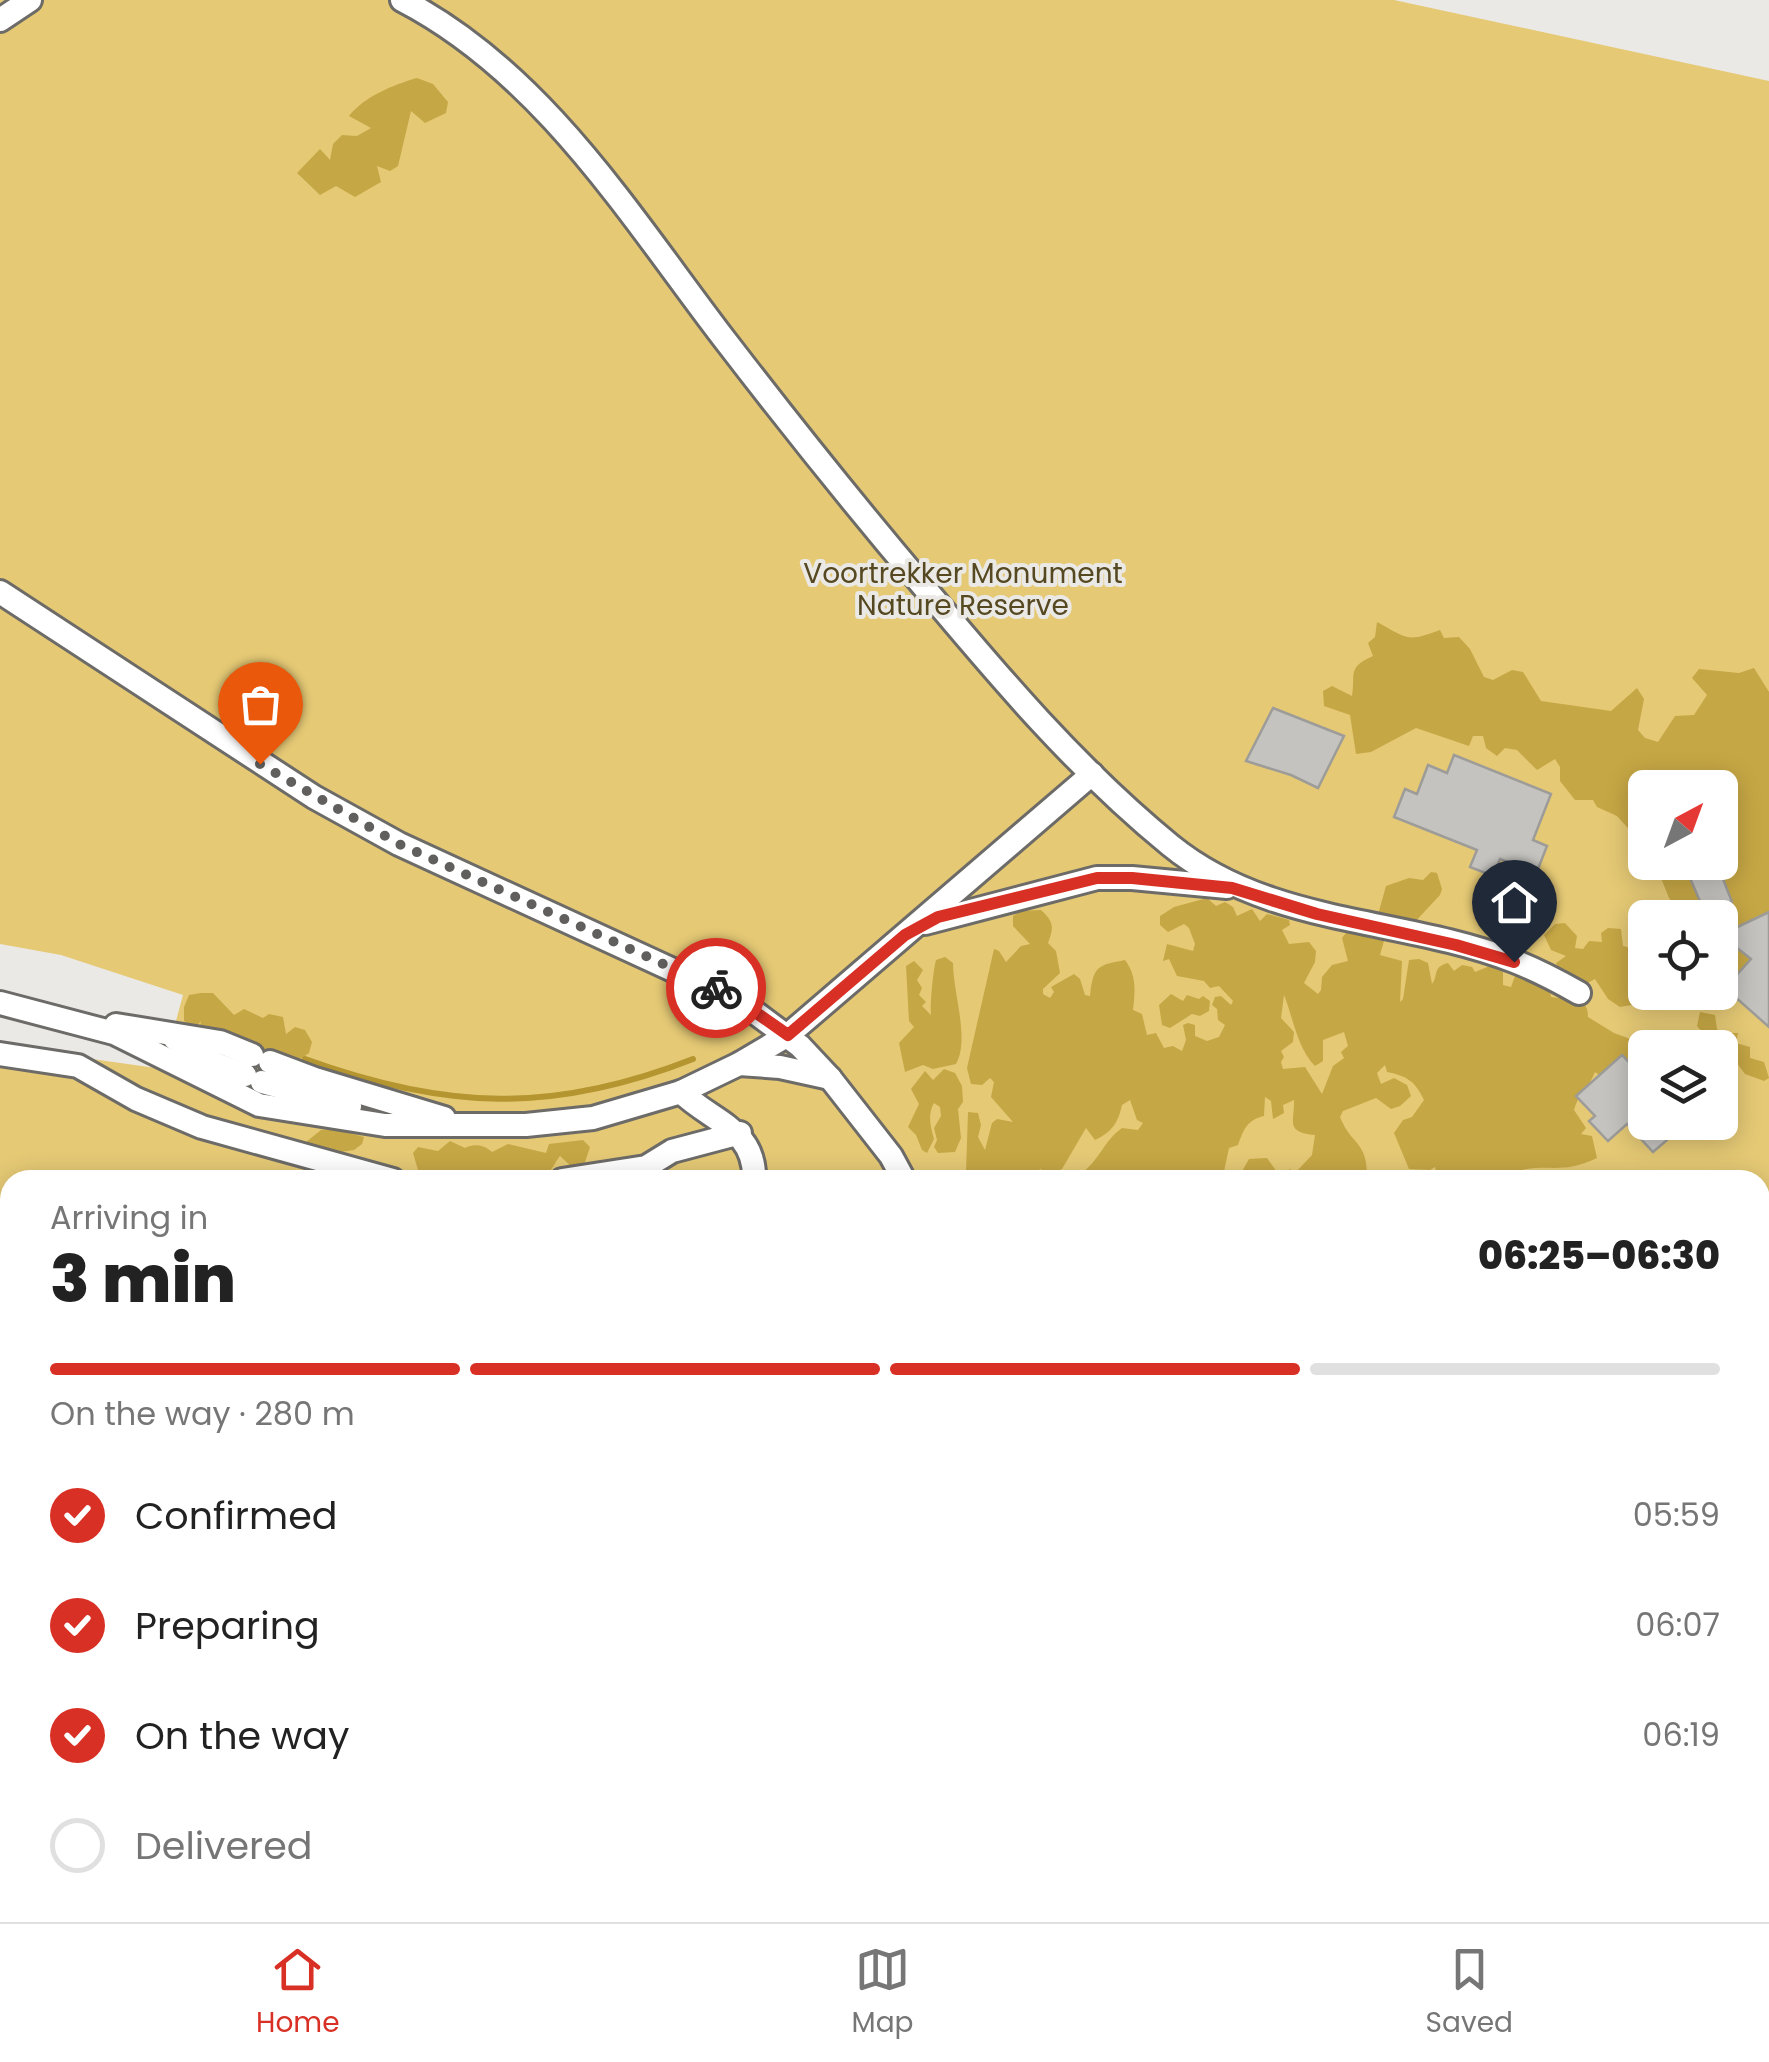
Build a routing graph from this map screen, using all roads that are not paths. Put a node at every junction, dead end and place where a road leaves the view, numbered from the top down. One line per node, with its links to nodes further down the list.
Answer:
1 (30, 0): 3 (street)
2 (402, 0): 5 (street)
3 (0, 20)
4 (0, 592): 10 (street)
5 (1092, 774): 6 (street); 7 (street)
6 (1254, 893): 7 (street); 8 (street)
7 (905, 935): 10 (street)
8 (1579, 993)
9 (0, 1002): 15 (street); 15 (street)
10 (788, 1035): 12 (street); 13 (street)
11 (0, 1054): 17 (street)
12 (740, 1064): 13 (street); 14 (street)
13 (830, 1078): 20 (street)
14 (681, 1092): 15 (street); 16 (street)
15 (476, 1126)
16 (740, 1132): 18 (street); 19 (street)
17 (358, 1170)
18 (627, 1170)
19 (754, 1170)
20 (899, 1170)

